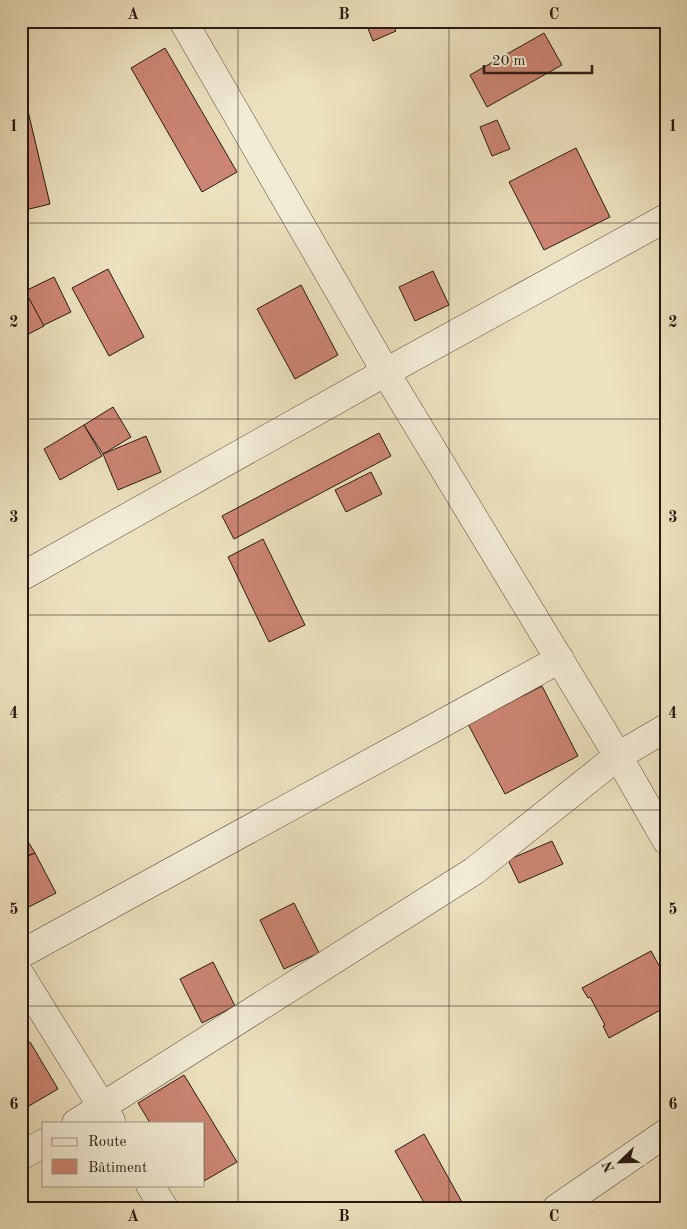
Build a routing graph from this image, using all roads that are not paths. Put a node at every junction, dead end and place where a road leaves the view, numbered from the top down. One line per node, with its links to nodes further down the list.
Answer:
1 (184, 21): 3 (street)
2 (666, 218): 3 (street)
3 (386, 372): 4 (street); 5 (street)
4 (21, 577)
5 (560, 659): 7 (street); 9 (street)
6 (666, 728): 7 (street)
7 (618, 756): 8 (street); 11 (street)
8 (666, 840)
9 (21, 954)
10 (21, 976): 11 (street)
11 (107, 1115): 12 (street)
12 (80, 1122)
13 (666, 1133): 18 (street)
14 (42, 1143): 15 (street)
15 (21, 1156)
16 (151, 1186): 17 (street)
17 (164, 1208)
18 (557, 1208)

